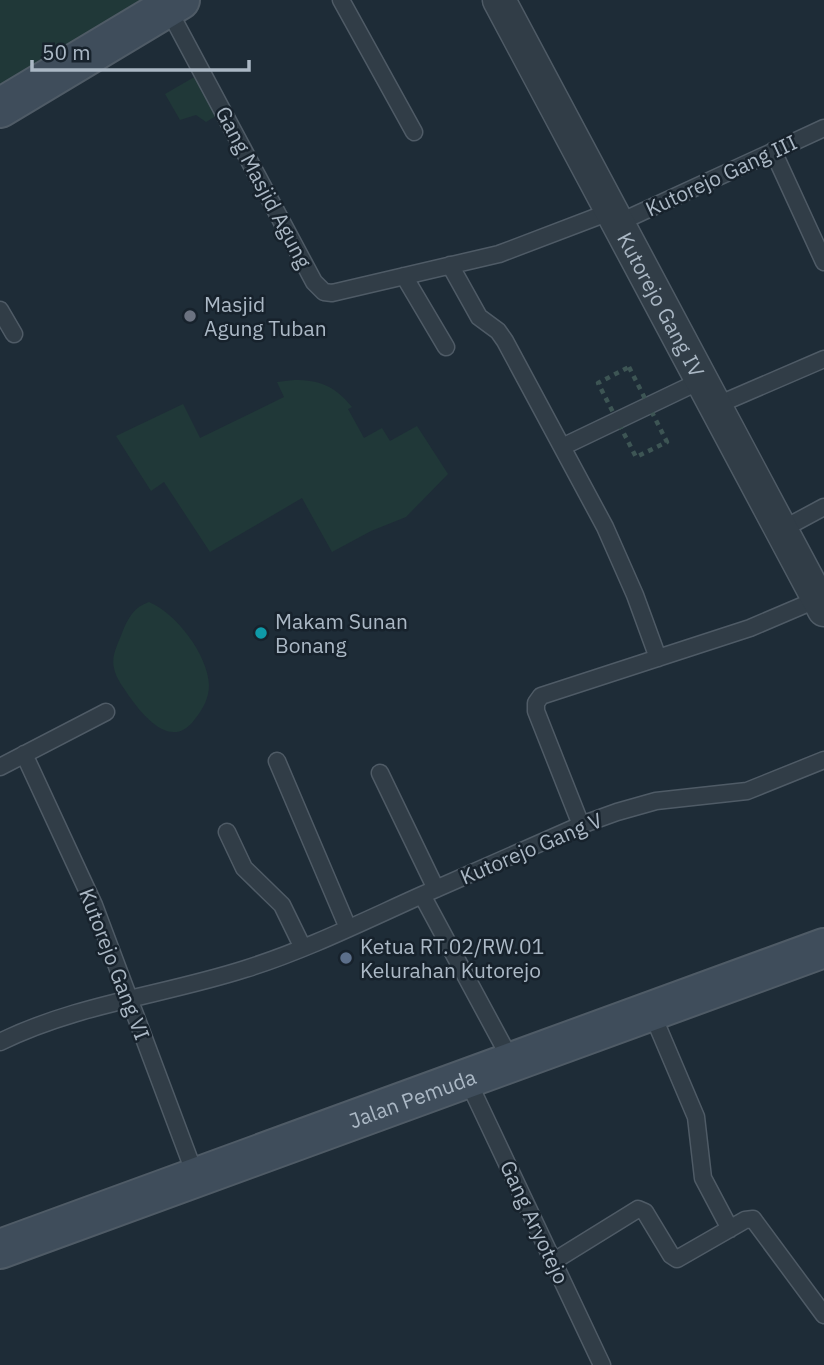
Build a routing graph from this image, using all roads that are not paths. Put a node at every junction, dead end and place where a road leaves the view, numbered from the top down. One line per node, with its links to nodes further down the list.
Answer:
1 (341, 0): 6 (lane)
2 (499, 0): 8 (street, Kutorejo Gang IV)
3 (174, 4): 4 (main road); 11 (lane, Gang Masjid Agung)
4 (0, 108)
5 (824, 128): 7 (lane, Kutorejo Gang III)
6 (414, 132)
7 (773, 151): 8 (lane, Kutorejo Gang III); 9 (lane)
8 (615, 217): 10 (lane, Kutorejo Gang III); 16 (street, Kutorejo Gang IV)
9 (824, 262)
10 (450, 265): 11 (lane, Gang Masjid Agung); 17 (lane)
11 (404, 276): 14 (lane)
12 (0, 310): 13 (lane)
13 (14, 334)
14 (446, 347)
15 (824, 359): 16 (lane)
16 (708, 393): 17 (lane); 19 (street, Kutorejo Gang IV)
17 (562, 447): 21 (lane)
18 (824, 507): 19 (lane)
19 (781, 530): 20 (street, Kutorejo Gang IV)
20 (821, 604): 21 (lane)
21 (657, 658): 28 (lane)
22 (106, 712): 23 (lane)
23 (24, 754): 26 (lane); 34 (lane, Kutorejo Gang VI)
24 (824, 760): 28 (lane, Kutorejo Gang V)
25 (277, 761): 31 (lane)
26 (0, 767)
27 (380, 773): 30 (lane)
28 (581, 825): 30 (lane, Kutorejo Gang V)
29 (227, 832): 32 (lane)
30 (429, 892): 31 (lane, Kutorejo Gang V); 37 (lane)
31 (348, 928): 32 (lane, Kutorejo Gang V)
32 (303, 948): 34 (lane, Kutorejo Gang V)
33 (824, 948): 35 (main road, Jalan Pemuda)
34 (129, 999): 36 (lane, Kutorejo Gang V); 39 (lane, Kutorejo Gang VI)
35 (651, 1011): 37 (main road, Jalan Pemuda); 40 (lane)
36 (0, 1042)
37 (512, 1062): 38 (main road, Jalan Pemuda)
38 (467, 1079): 39 (main road, Jalan Pemuda); 42 (lane, Gang Aryotejo)
39 (195, 1177): 41 (main road, Jalan Pemuda)
40 (730, 1229): 42 (lane); 43 (lane)
41 (0, 1249)
42 (554, 1261): 44 (lane, Gang Aryotejo)
43 (824, 1315)
44 (602, 1365)

